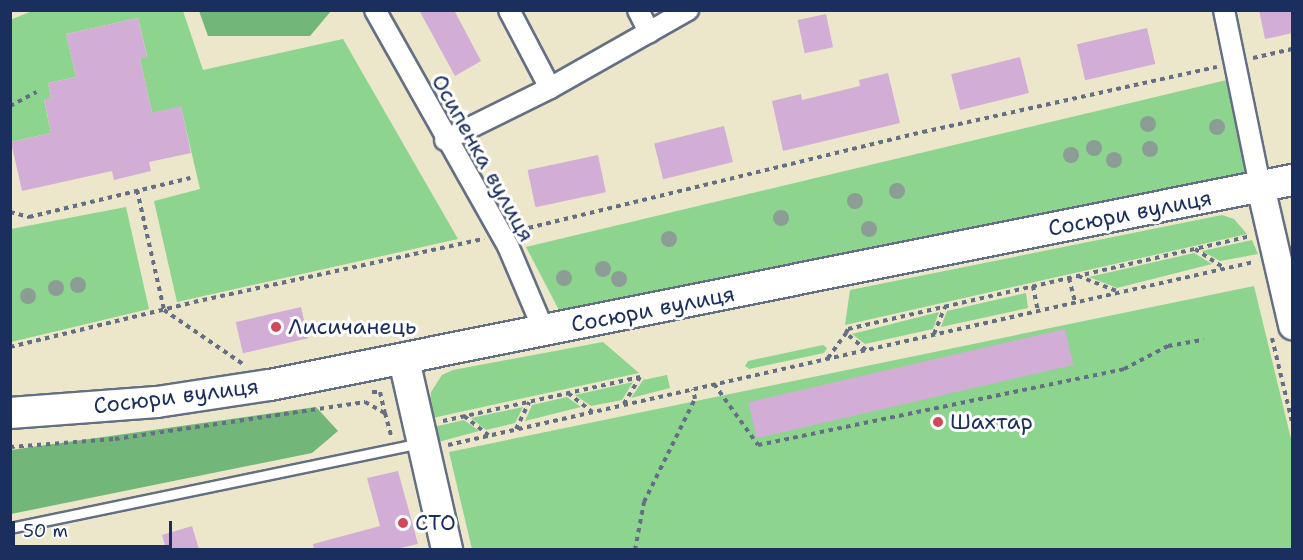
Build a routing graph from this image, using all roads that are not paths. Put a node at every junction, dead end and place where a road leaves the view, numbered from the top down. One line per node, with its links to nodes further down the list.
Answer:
1 (375, 10): 8 (street, Осипенка вулиця)
2 (509, 10): 7 (street)
3 (638, 10): 6 (street)
4 (688, 10): 6 (street)
5 (1224, 10): 10 (street)
6 (649, 32): 7 (street)
7 (550, 88): 8 (street)
8 (445, 140): 12 (street, Осипенка вулиця)
9 (1293, 180): 10 (main road, Сосюри вулиця)
10 (1260, 186): 11 (main road); 12 (main road, Сосюри вулиця)
11 (1293, 325)
12 (544, 331): 13 (main road, Сосюри вулиця)
13 (404, 360): 14 (main road, Сосюри вулиця); 15 (main road)
14 (10, 414)
15 (414, 442): 16 (lane); 17 (main road)
16 (10, 528)
17 (447, 549)

